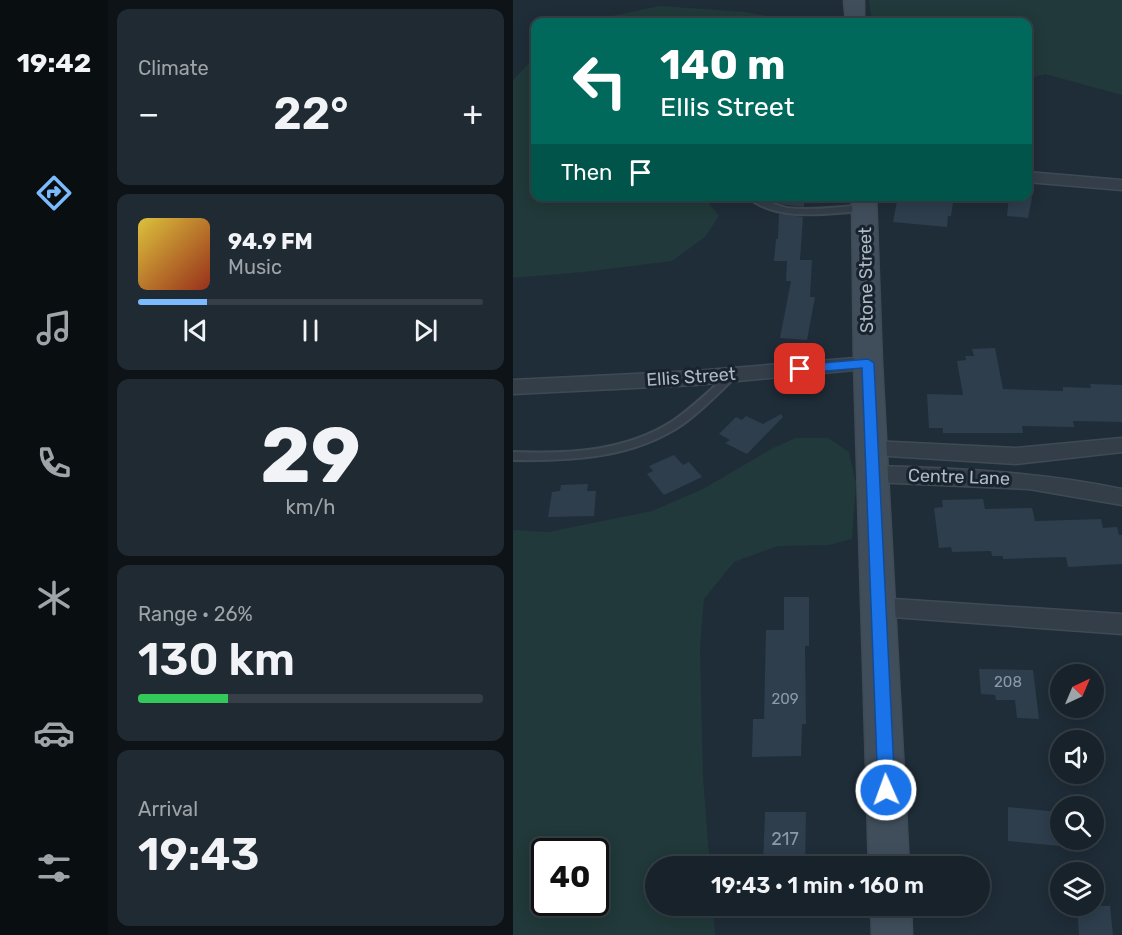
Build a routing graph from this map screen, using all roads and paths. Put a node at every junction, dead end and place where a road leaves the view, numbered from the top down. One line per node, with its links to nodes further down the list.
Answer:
1 (854, 0): 2 (street)
2 (855, 18)
3 (1032, 177): 4 (street)
4 (1122, 185)
5 (756, 201): 6 (lane)
6 (864, 202): 7 (street, Stone Street)
7 (868, 363): 8 (street, Ellis Street); 13 (street, Stone Street)
8 (732, 375): 9 (street, Ellis Street); 12 (lane)
9 (513, 387)
10 (1122, 445): 11 (street, Centre Lane)
11 (1040, 454): 13 (street, Centre Lane); 14 (street)
12 (513, 456)
13 (873, 461): 14 (street, Centre Lane); 16 (street, Stone Street)
14 (1045, 482): 15 (street, Centre Lane)
15 (1122, 497)
16 (879, 608): 17 (street); 18 (street, Stone Street)
17 (1122, 624)
18 (889, 856)
19 (891, 916): 20 (street)
20 (892, 935)

